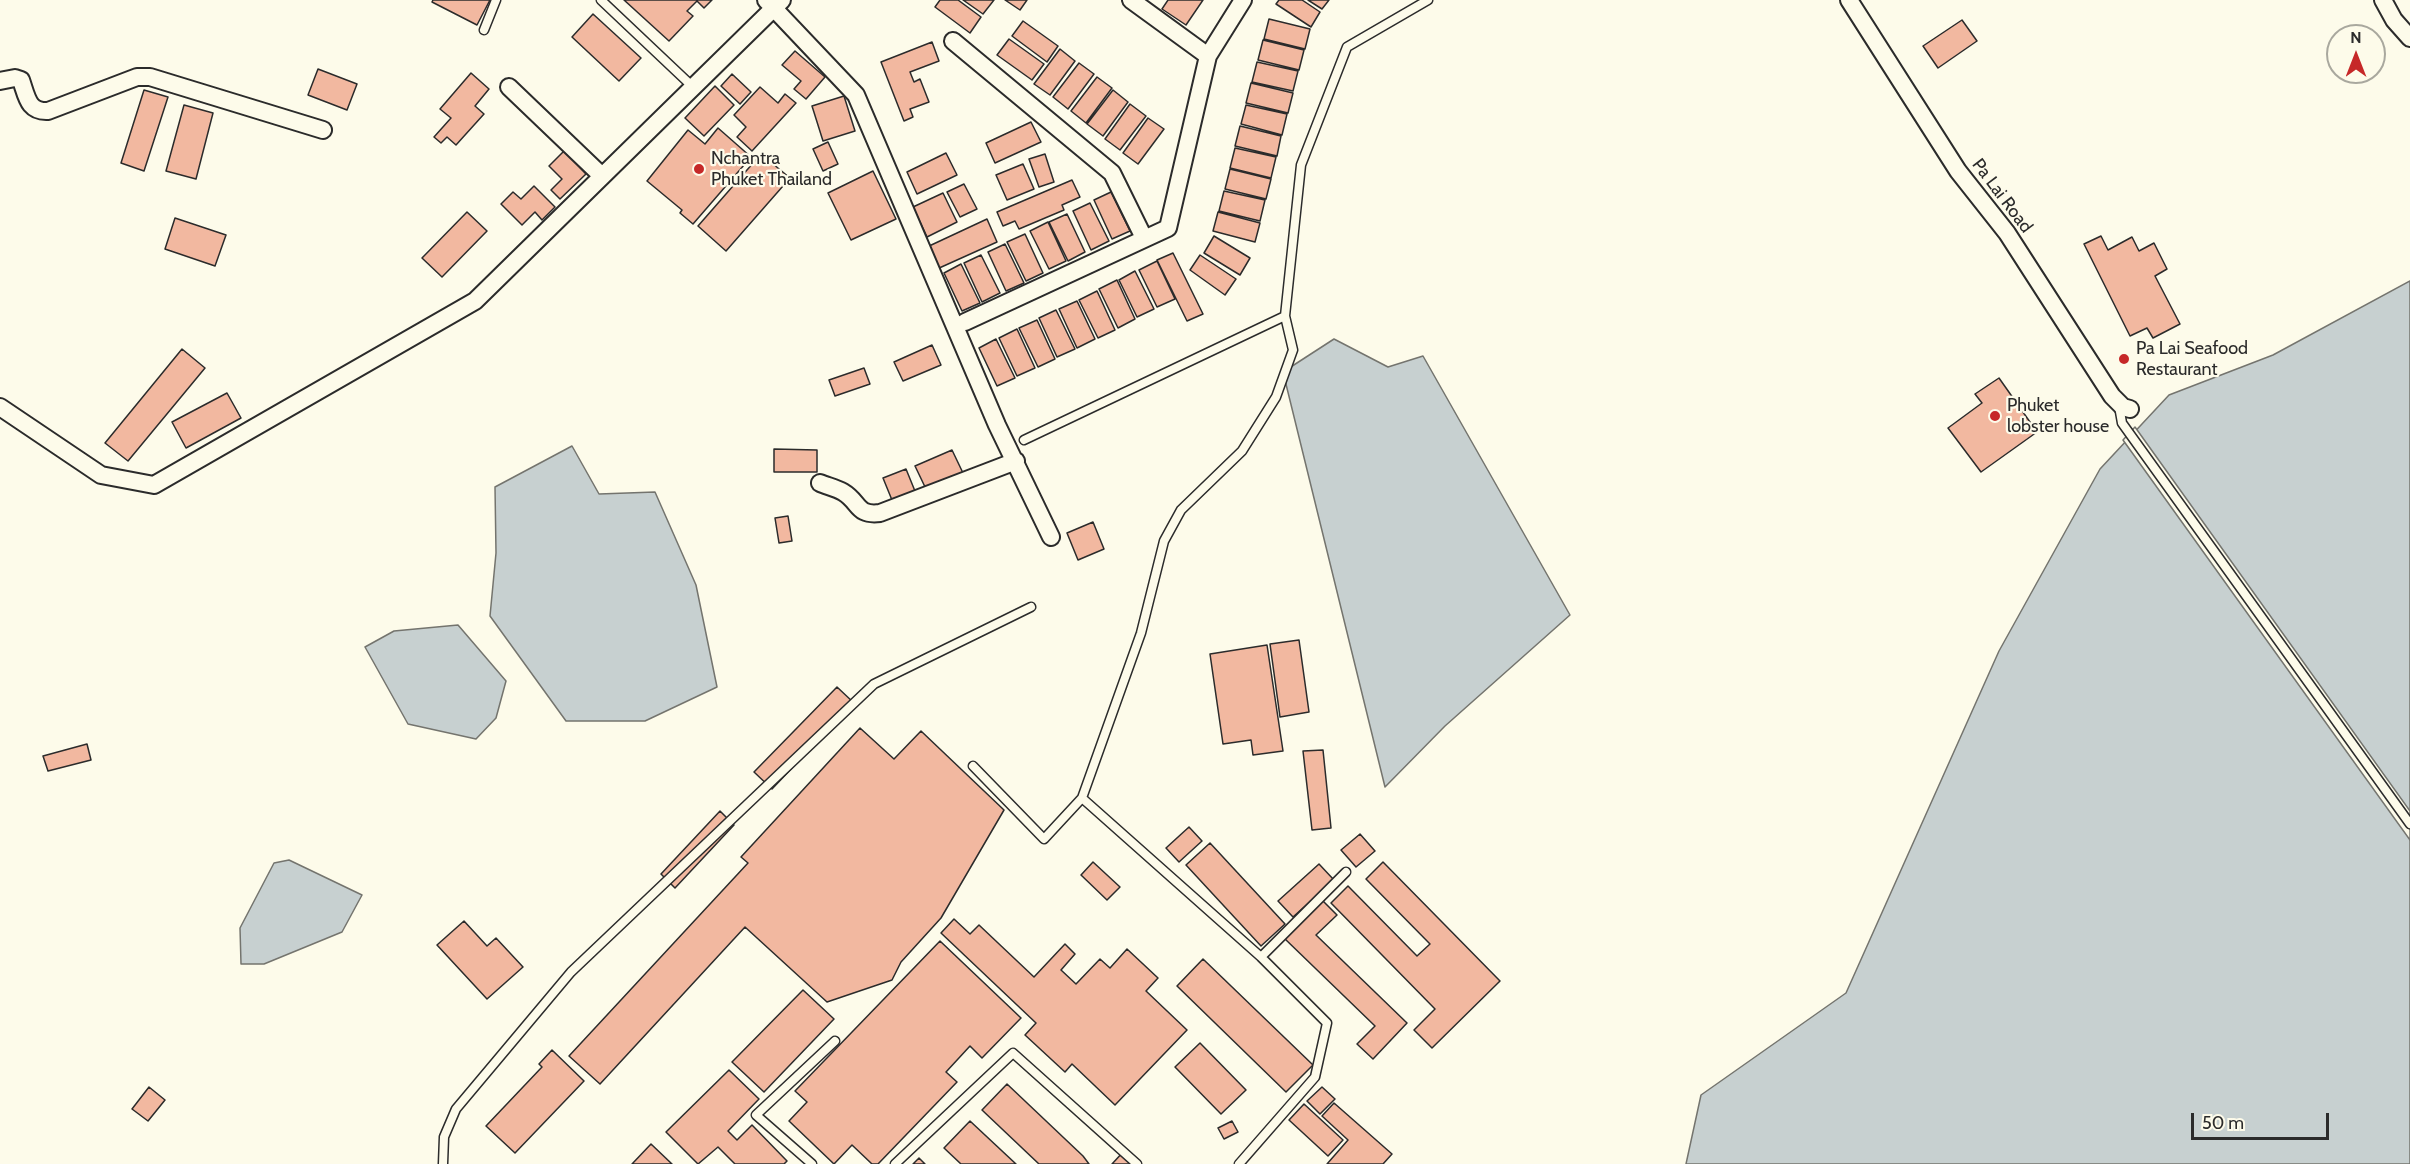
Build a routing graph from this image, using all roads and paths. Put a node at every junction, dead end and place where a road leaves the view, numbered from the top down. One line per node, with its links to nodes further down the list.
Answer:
1 (496, 0): 9 (lane)
2 (601, 0): 15 (lane)
3 (1131, 0): 12 (street)
4 (1243, 0): 12 (street)
5 (1428, 0): 19 (lane)
6 (1849, 0): 21 (street, Pa Lai Road)
7 (2383, 0): 10 (street)
8 (774, 3): 15 (street); 24 (street)
9 (484, 30)
10 (2410, 38)
11 (953, 41): 18 (street)
12 (1208, 56): 18 (street)
13 (0, 81): 16 (street)
14 (509, 87): 17 (street)
15 (693, 87): 17 (street)
16 (323, 130)
17 (602, 176): 22 (street)
18 (1144, 238): 20 (street)
19 (1284, 316): 23 (lane); 29 (lane)
20 (965, 322)
21 (2124, 406): 30 (lane)
22 (0, 407)
23 (1024, 441)
24 (1016, 461): 25 (street); 26 (street)
25 (820, 483)
26 (1051, 537)
27 (1031, 607): 34 (lane)
28 (973, 766): 29 (lane)
29 (1082, 798): 32 (lane)
30 (2410, 824)
31 (1346, 872): 32 (lane)
32 (1261, 957): 38 (lane)
33 (835, 1041): 35 (lane)
34 (443, 1164)
35 (812, 1164)
36 (895, 1164): 37 (lane)
37 (1137, 1164)
38 (1239, 1164)

